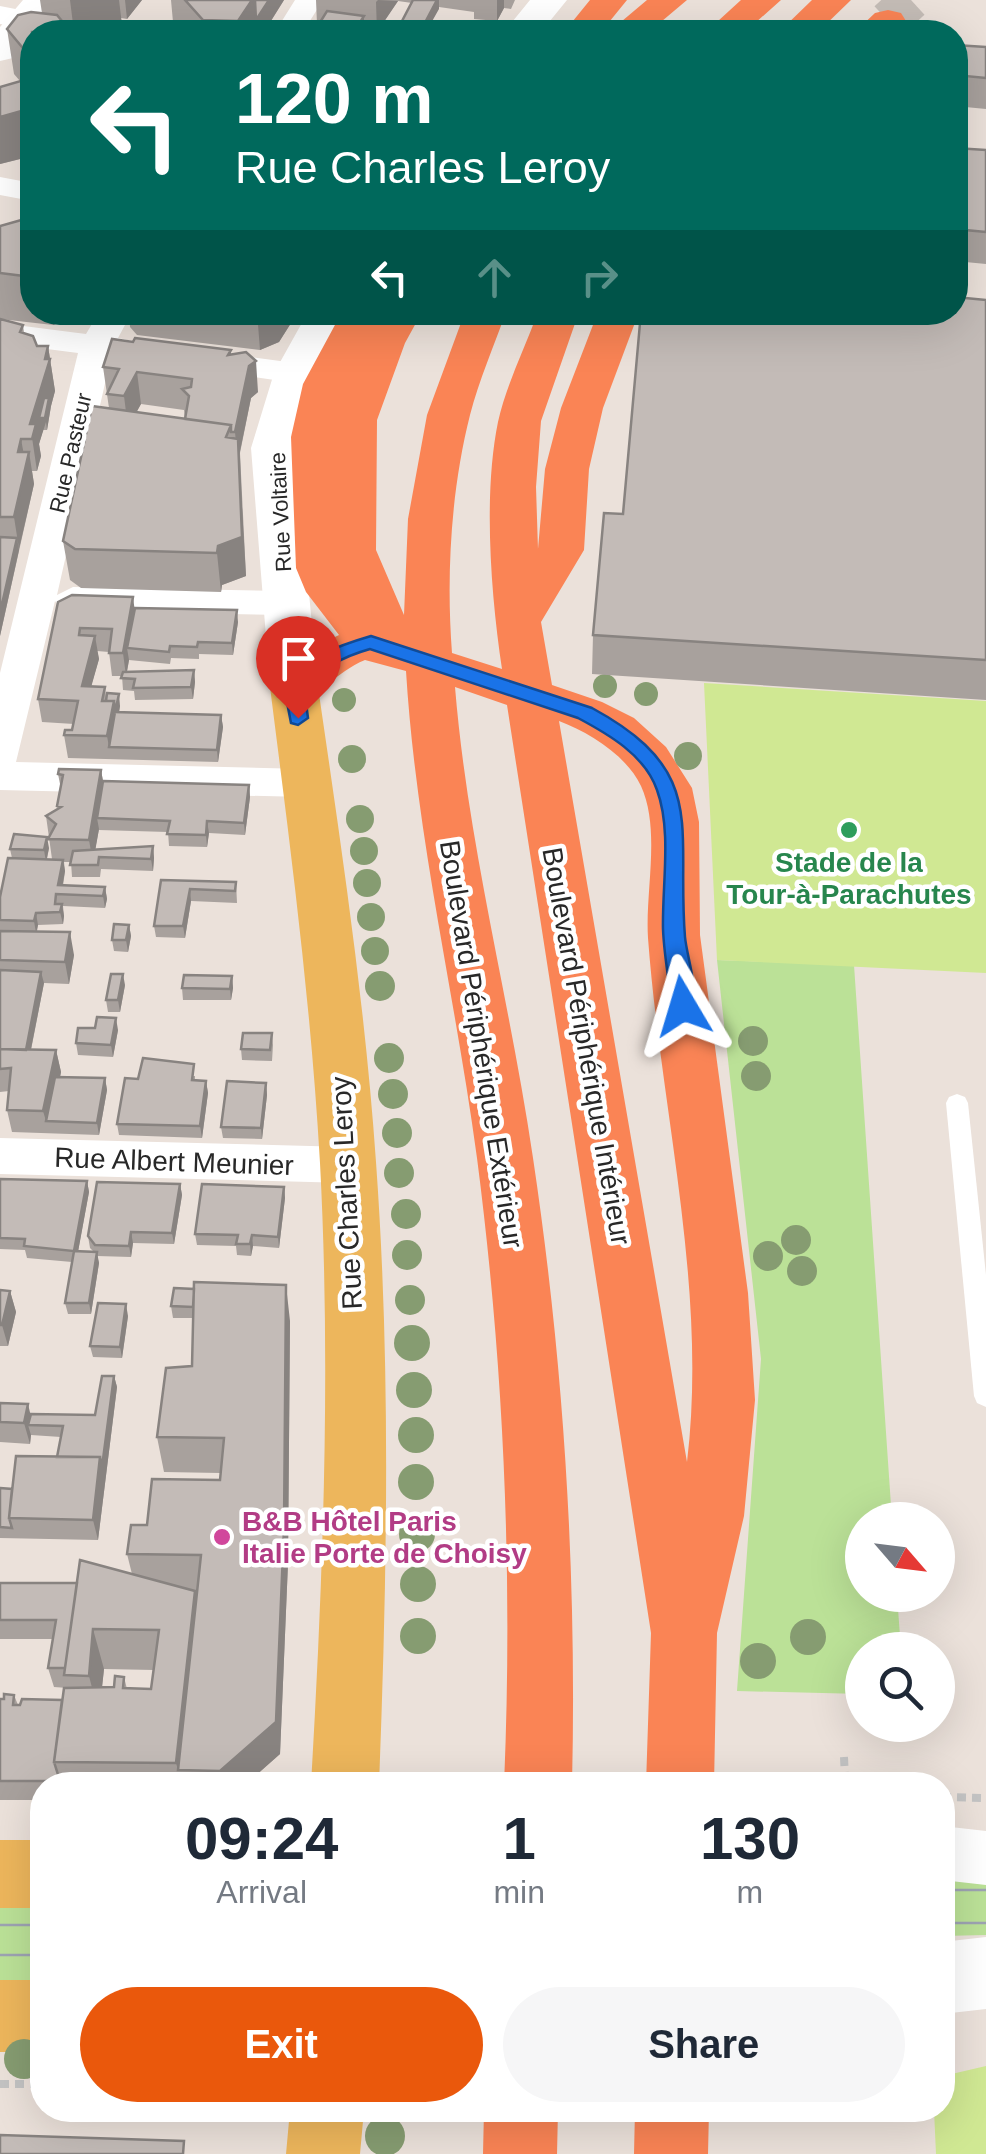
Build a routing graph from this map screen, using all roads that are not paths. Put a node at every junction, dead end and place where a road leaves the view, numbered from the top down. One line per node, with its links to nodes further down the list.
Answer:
1 (549, 0): 6 (street)
2 (609, 0): 7 (highway)
3 (669, 0): 8 (highway)
4 (763, 0): 9 (highway)
5 (833, 0): 10 (highway)
6 (532, 20)
7 (592, 20)
8 (643, 20)
9 (739, 20)
10 (810, 20)
11 (108, 325): 19 (street, Rue Pasteur)
12 (323, 325): 20 (street, Rue Voltaire)
13 (356, 325): 24 (highway)
14 (394, 325): 26 (highway)
15 (480, 325): 26 (highway, Boulevard Périphérique Extérieur)
16 (554, 325): 23 (highway, Boulevard Périphérique Intérieur)
17 (614, 325): 23 (highway)
18 (0, 333): 19 (street)
19 (97, 344): 20 (street); 21 (street, Rue Pasteur)
20 (295, 373): 22 (street, Rue Voltaire)
21 (36, 598): 22 (street); 27 (street, Rue Pasteur)
22 (286, 603): 25 (street, Rue Charles Leroy)
23 (518, 622): 34 (highway, Boulevard Périphérique Intérieur)
24 (371, 643): 25 (highway); 34 (highway)
25 (294, 687): 29 (main road, Rue Charles Leroy)
26 (432, 737): 36 (highway, Boulevard Périphérique Extérieur)
27 (0, 756)
28 (0, 776): 29 (street)
29 (306, 783): 32 (main road, Rue Charles Leroy)
30 (956, 1103): 33 (lane)
31 (0, 1156): 32 (street, Rue Albert Meunier)
32 (348, 1165): 35 (main road, Rue Charles Leroy)
33 (986, 1396)
34 (684, 1633): 37 (highway, Boulevard Périphérique Intérieur)
35 (345, 1772)
36 (539, 1772)
37 (680, 1772)
38 (955, 1854): 39 (street)
39 (986, 1858)
40 (0, 1874): 41 (main road)
41 (30, 1874)
42 (986, 1972): 43 (street)
43 (955, 1976)
44 (0, 2016): 45 (main road)
45 (30, 2016)
46 (326, 2122): 49 (main road)
47 (521, 2122): 50 (highway)
48 (671, 2122): 51 (highway)
49 (323, 2154)
50 (520, 2154)
51 (670, 2154)

